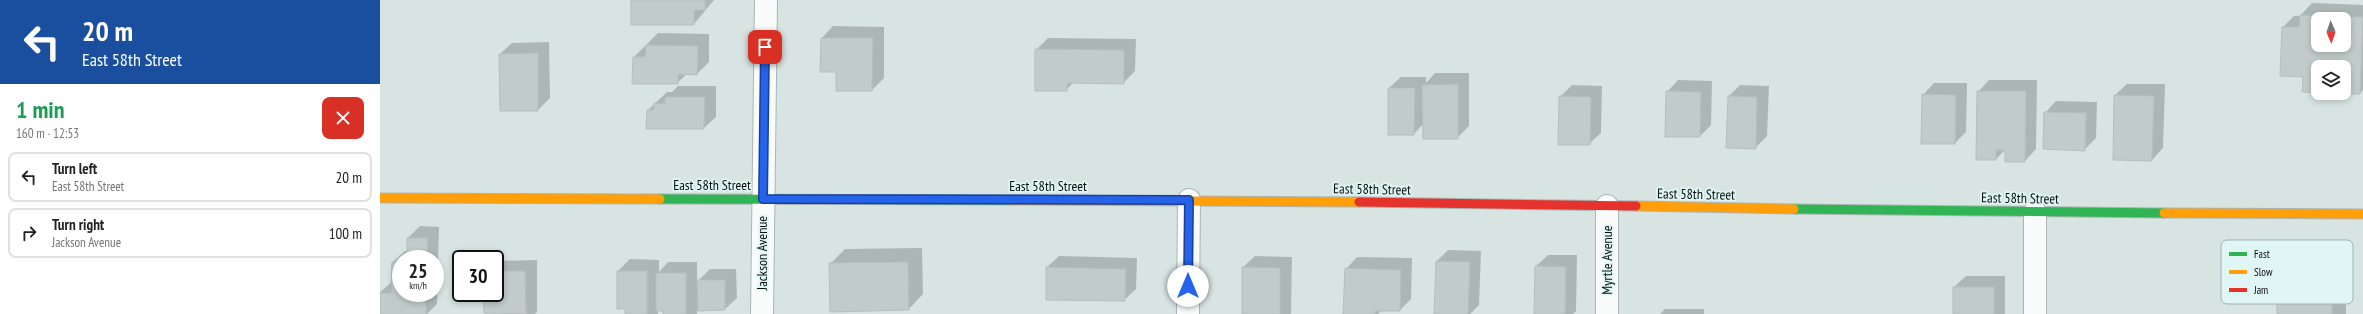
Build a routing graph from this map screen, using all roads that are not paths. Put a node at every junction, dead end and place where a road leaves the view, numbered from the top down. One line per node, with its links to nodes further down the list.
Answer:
1 (766, 0): 3 (street, Jackson Avenue)
2 (380, 198): 3 (street, East 58th Street)
3 (763, 199): 4 (street, East 58th Street); 8 (street, Jackson Avenue)
4 (1189, 200): 5 (street, East 58th Street); 9 (street)
5 (1607, 206): 6 (street, East 58th Street); 10 (street, Myrtle Avenue)
6 (2035, 212): 7 (street, East 58th Street); 11 (street)
7 (2363, 214)
8 (762, 314)
9 (1188, 314)
10 (1607, 314)
11 (2035, 314)

